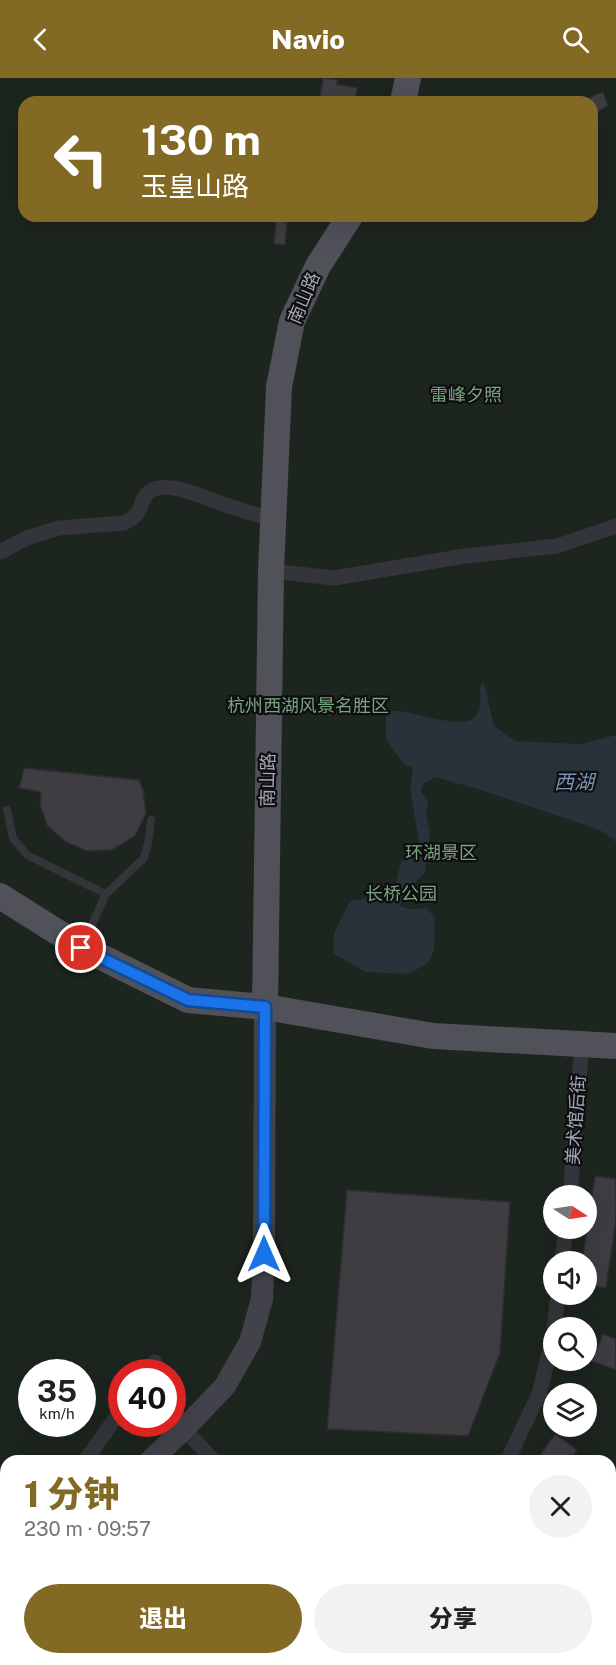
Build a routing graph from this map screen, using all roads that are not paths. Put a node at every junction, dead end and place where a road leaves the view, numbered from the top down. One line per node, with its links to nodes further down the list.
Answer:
1 (408, 78): 2 (main road)
2 (404, 96)
3 (346, 222): 4 (main road, 南山路)
4 (273, 520): 6 (street); 7 (main road, 南山路)
5 (616, 526): 7 (street)
6 (0, 552)
7 (271, 571): 13 (main road, 南山路)
8 (7, 810): 10 (lane)
9 (151, 820): 10 (lane)
10 (106, 894): 12 (lane)
11 (0, 896): 12 (main road)
12 (81, 948): 13 (main road)
13 (265, 1007): 14 (main road); 18 (street)
14 (582, 1044): 15 (main road); 16 (street, 美术馆后街)
15 (616, 1046)
16 (571, 1185)
17 (545, 1371): 25 (street)
18 (186, 1427)
19 (108, 1429): 22 (street)
20 (186, 1431): 24 (street)
21 (176, 1437): 23 (street)
22 (89, 1455)
23 (156, 1455)
24 (208, 1455)
25 (510, 1455)

